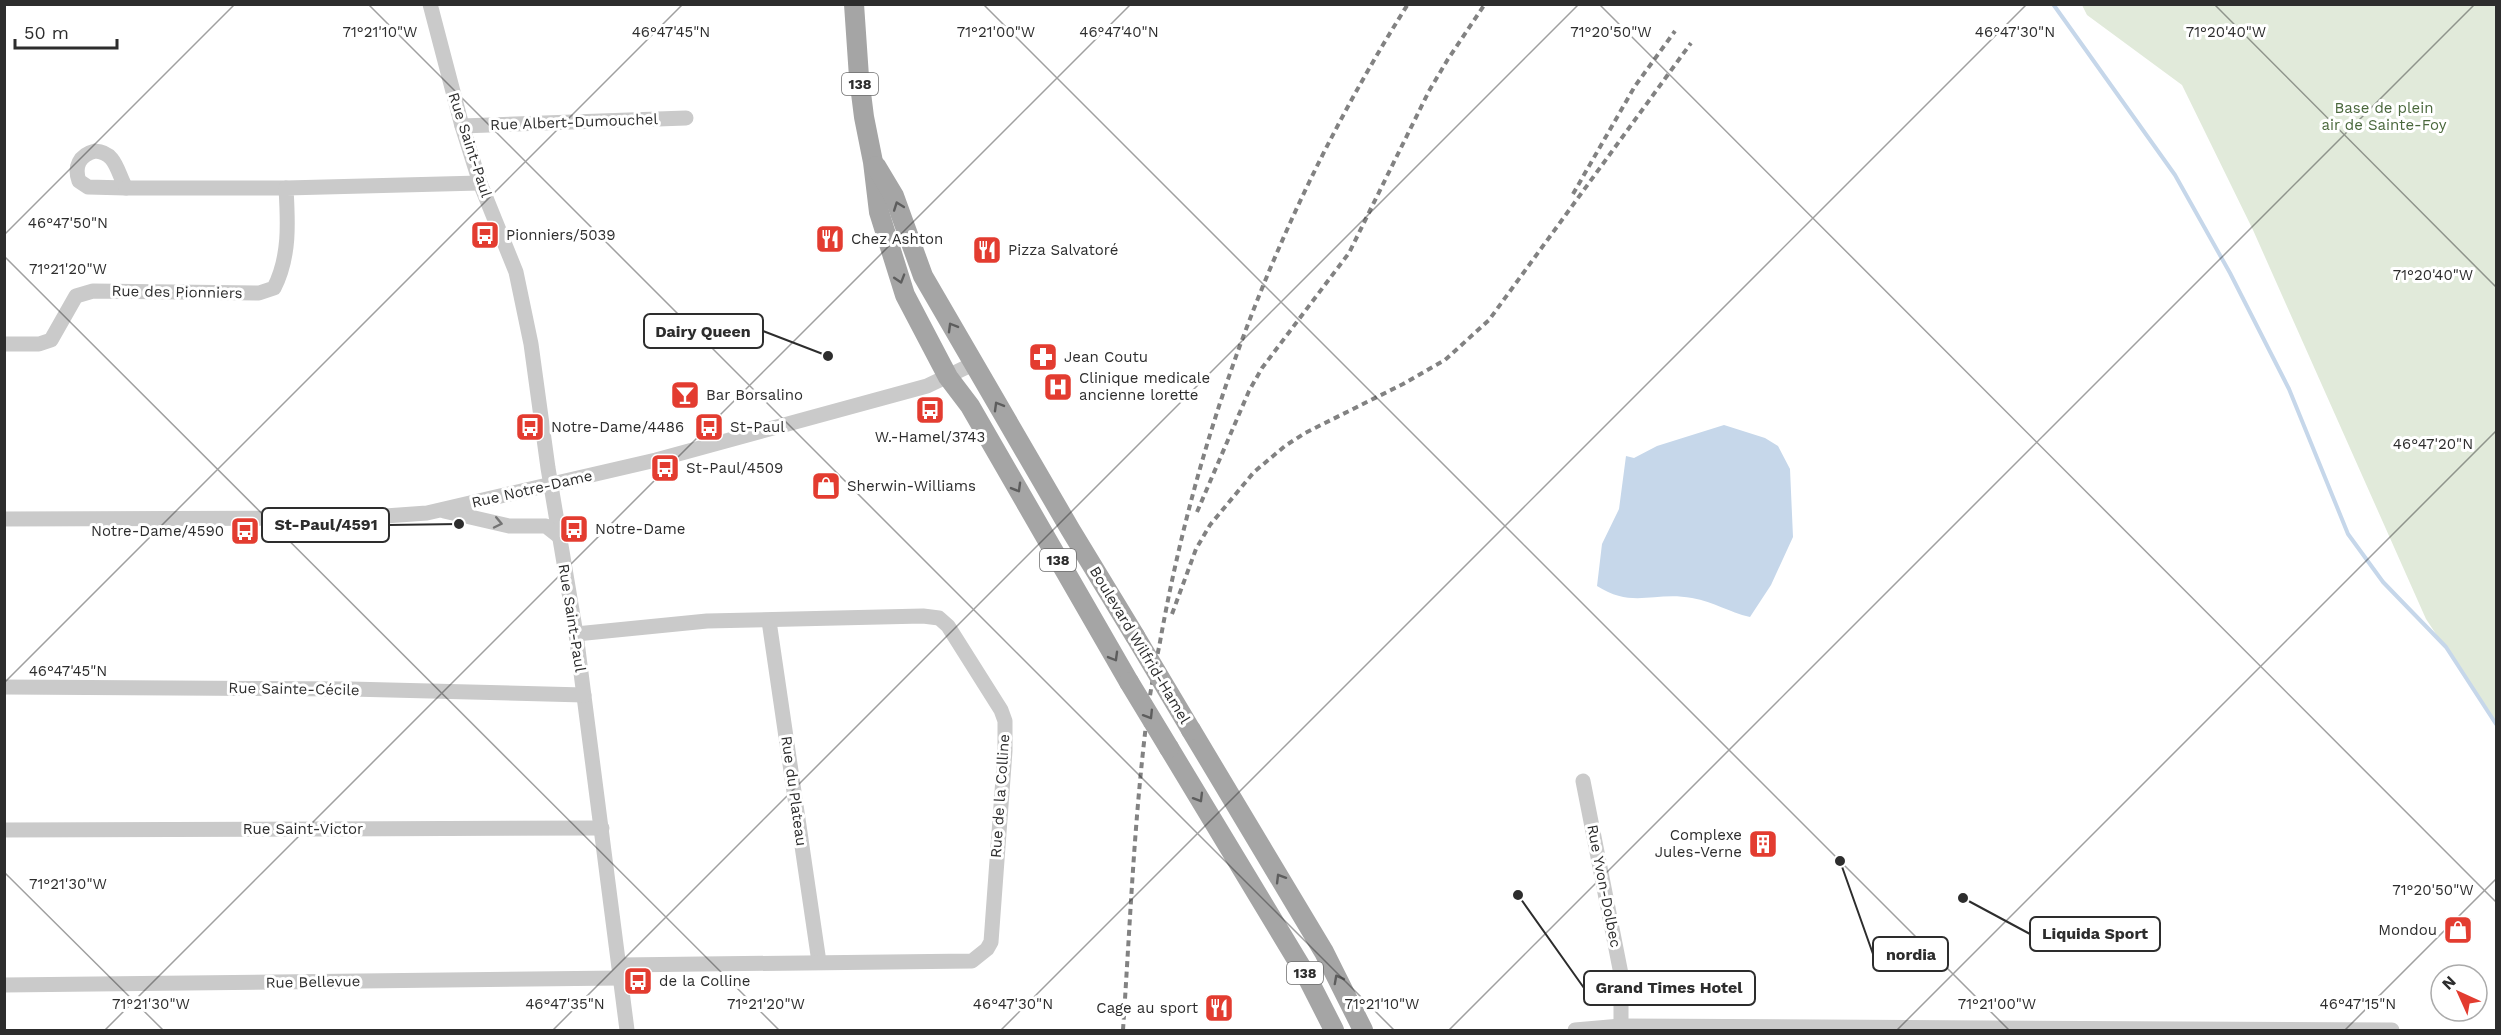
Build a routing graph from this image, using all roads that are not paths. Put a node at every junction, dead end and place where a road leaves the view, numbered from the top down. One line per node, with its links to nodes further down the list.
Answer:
1 (430, 4): 4 (street, Rue Saint-Paul)
2 (854, 4): 5 (main road, Boulevard Wilfrid-Hamel / 138)
3 (686, 118): 4 (street, Rue Albert-Dumouchel)
4 (462, 126): 6 (street, Rue Saint-Paul)
5 (873, 162): 10 (main road, Boulevard Wilfrid-Hamel, one-way to 5); 11 (main road, Boulevard Wilfrid-Hamel / 138, one-way to 11)
6 (480, 183): 8 (street); 12 (street, Rue Saint-Paul)
7 (126, 188): 8 (street)
8 (286, 188): 9 (street, Rue des Pionniers)
9 (4, 344)
10 (973, 364): 11 (street, Rue Notre-Dame); 29 (main road, Boulevard Wilfrid-Hamel, one-way to 10, bridge)
11 (948, 377): 12 (street, Rue Notre-Dame); 28 (main road, Boulevard Wilfrid-Hamel / 138, one-way to 28, bridge)
12 (551, 484): 13 (street, Rue Notre-Dame); 15 (street, Rue Saint-Paul)
13 (441, 510): 14 (street, Rue Notre-Dame); 15 (street, one-way to 15)
14 (4, 519)
15 (560, 537): 17 (street, Rue Saint-Paul)
16 (769, 621): 17 (street, Rue de la Colline); 23 (street, Rue du Plateau); 23 (street, Rue de la Colline)
17 (576, 634): 19 (street, Rue Saint-Paul)
18 (4, 687): 19 (street, Rue Sainte-Cécile)
19 (584, 695): 21 (street, Rue Saint-Paul)
20 (1583, 781): 26 (street, Rue Yvon-Dolbec)
21 (602, 828): 22 (street, Rue Saint-Victor); 24 (street, Rue Saint-Paul)
22 (4, 830)
23 (819, 962): 24 (street, Rue de la Colline)
24 (620, 971): 25 (street, Rue Bellevue); 27 (street, Rue Saint-Paul)
25 (4, 985)
26 (1621, 1026): 30 (street); 31 (street)
27 (627, 1030)
28 (1334, 1030)
29 (1363, 1030)
30 (1575, 1030)
31 (2392, 1030)

